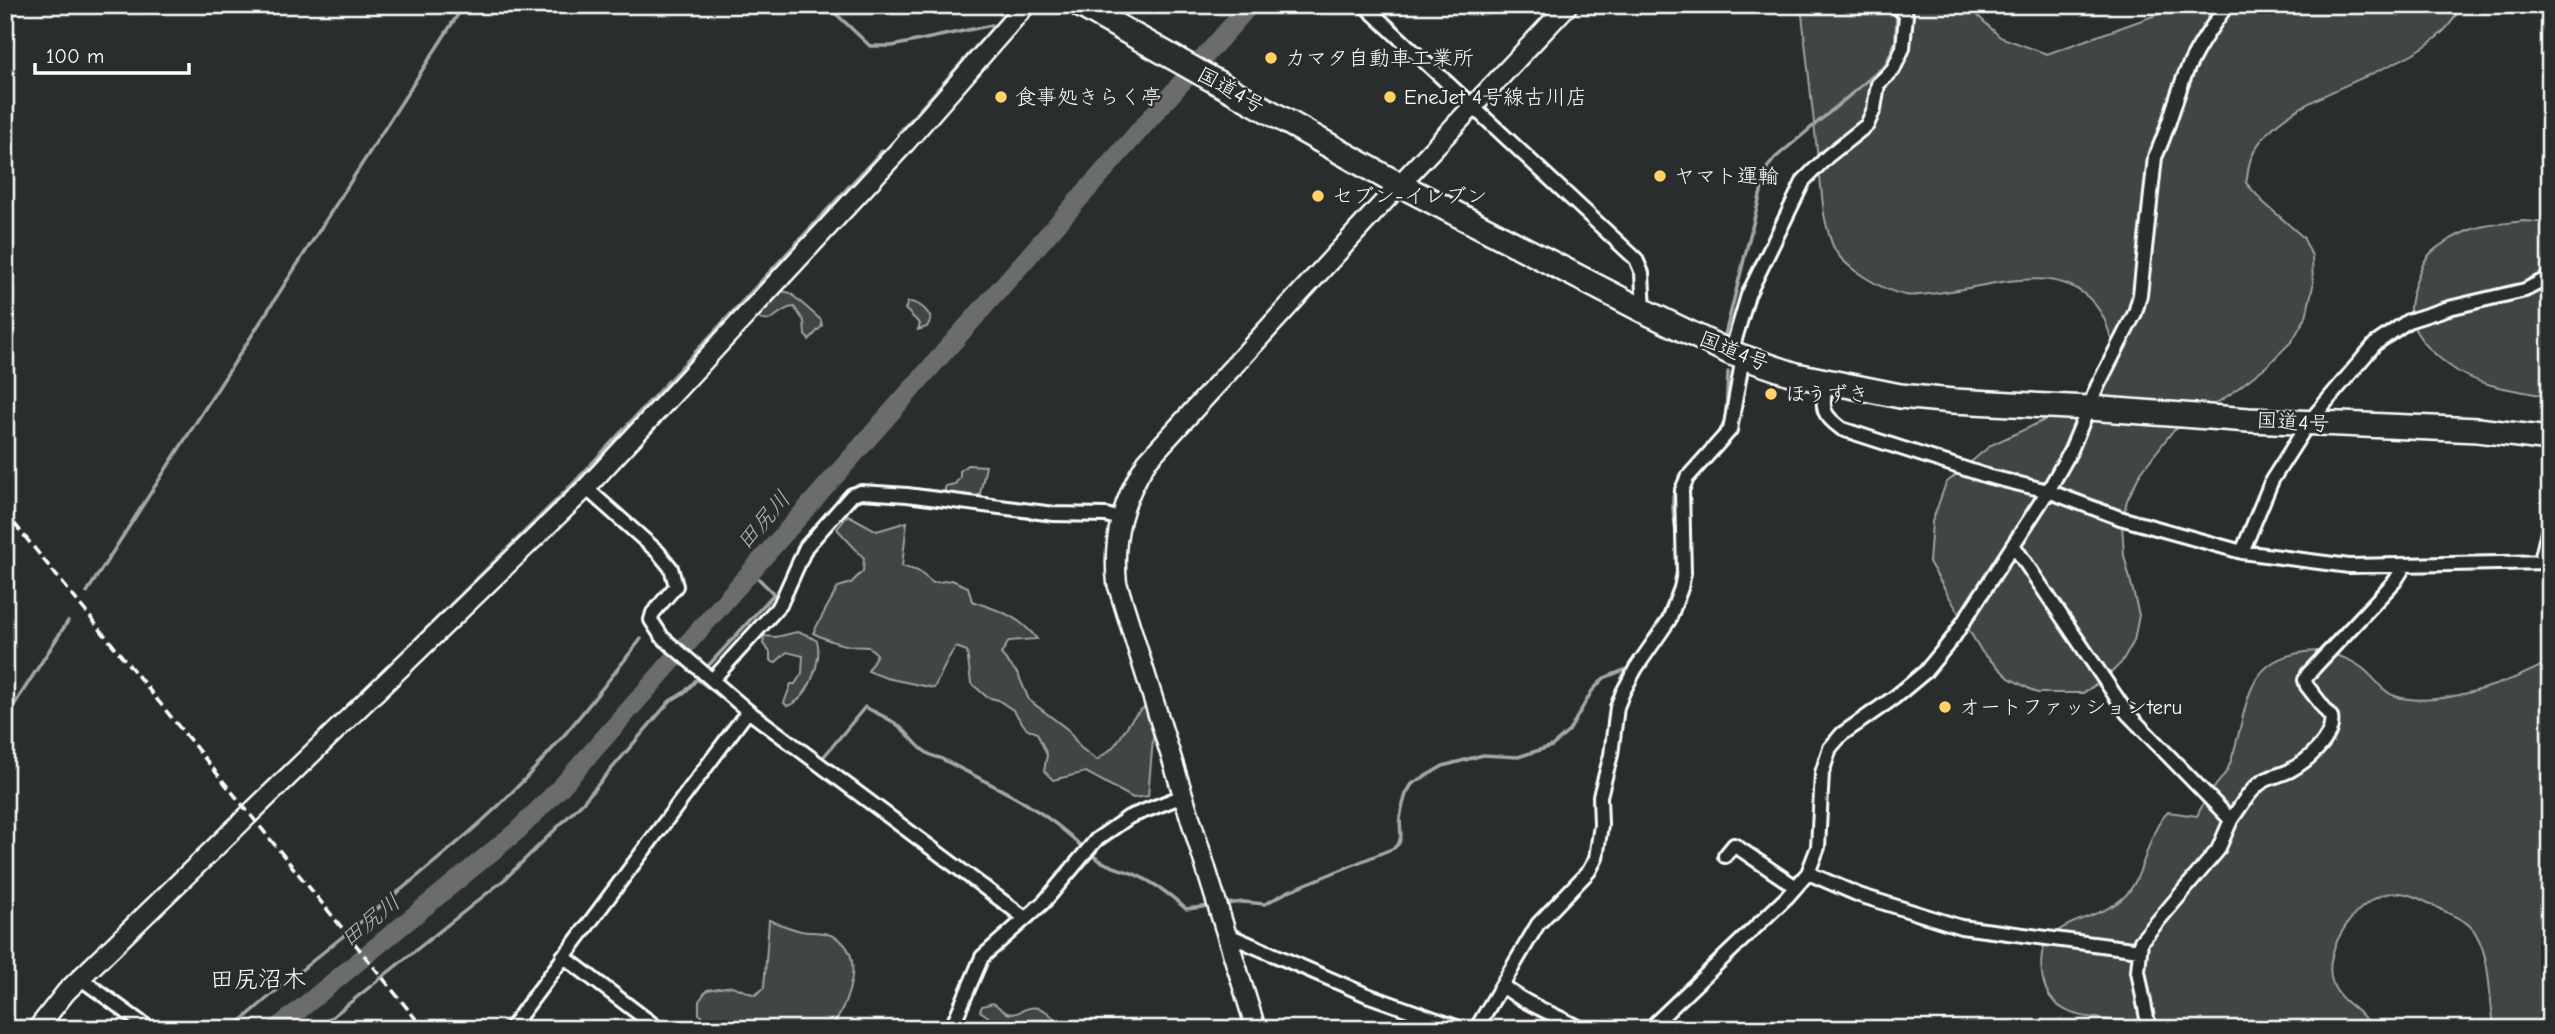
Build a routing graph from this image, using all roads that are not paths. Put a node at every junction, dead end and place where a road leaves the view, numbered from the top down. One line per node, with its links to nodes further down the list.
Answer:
1 (1026, 5): 16 (street)
2 (1080, 5): 8 (highway, 国道4号)
3 (1364, 5): 7 (street)
4 (1567, 5): 7 (street)
5 (2227, 5): 13 (street)
6 (1899, 7): 11 (street)
7 (1474, 108): 8 (street); 10 (street)
8 (1400, 184): 10 (highway, 国道4号); 18 (street)
9 (2550, 277): 14 (street)
10 (1644, 312): 11 (highway, 国道4号)
11 (1737, 355): 12 (highway, 国道4号); 36 (street)
12 (1826, 381): 13 (highway, 国道4号); 17 (street)
13 (2089, 408): 14 (highway, 国道4号); 17 (street)
14 (2309, 422): 15 (highway, 国道4号); 21 (street)
15 (2550, 439)
16 (586, 488): 24 (street); 35 (street)
17 (2048, 491): 20 (street); 21 (street)
18 (1120, 519): 24 (street); 26 (street)
19 (2550, 523): 22 (street)
20 (2014, 546): 27 (street); 29 (street)
21 (2242, 552): 23 (street)
22 (2545, 561): 23 (street)
23 (2404, 567): 27 (street)
24 (713, 679): 25 (street)
25 (748, 711): 31 (street); 34 (street)
26 (1183, 796): 31 (street); 32 (street)
27 (2231, 820): 33 (street)
28 (1725, 856): 30 (street)
29 (1808, 873): 30 (street); 33 (street)
30 (1796, 887): 46 (street)
31 (1025, 918): 41 (street)
32 (1226, 934): 42 (street); 43 (street)
33 (2140, 950): 47 (street)
34 (563, 956): 39 (street); 40 (street)
35 (81, 978): 37 (street); 38 (street)
36 (1503, 986): 44 (street); 45 (street)
37 (37, 1029)
38 (150, 1029)
39 (510, 1029)
40 (659, 1029)
41 (951, 1029)
42 (1256, 1029)
43 (1462, 1029)
44 (1476, 1029)
45 (1581, 1029)
46 (1649, 1029)
47 (2149, 1029)

